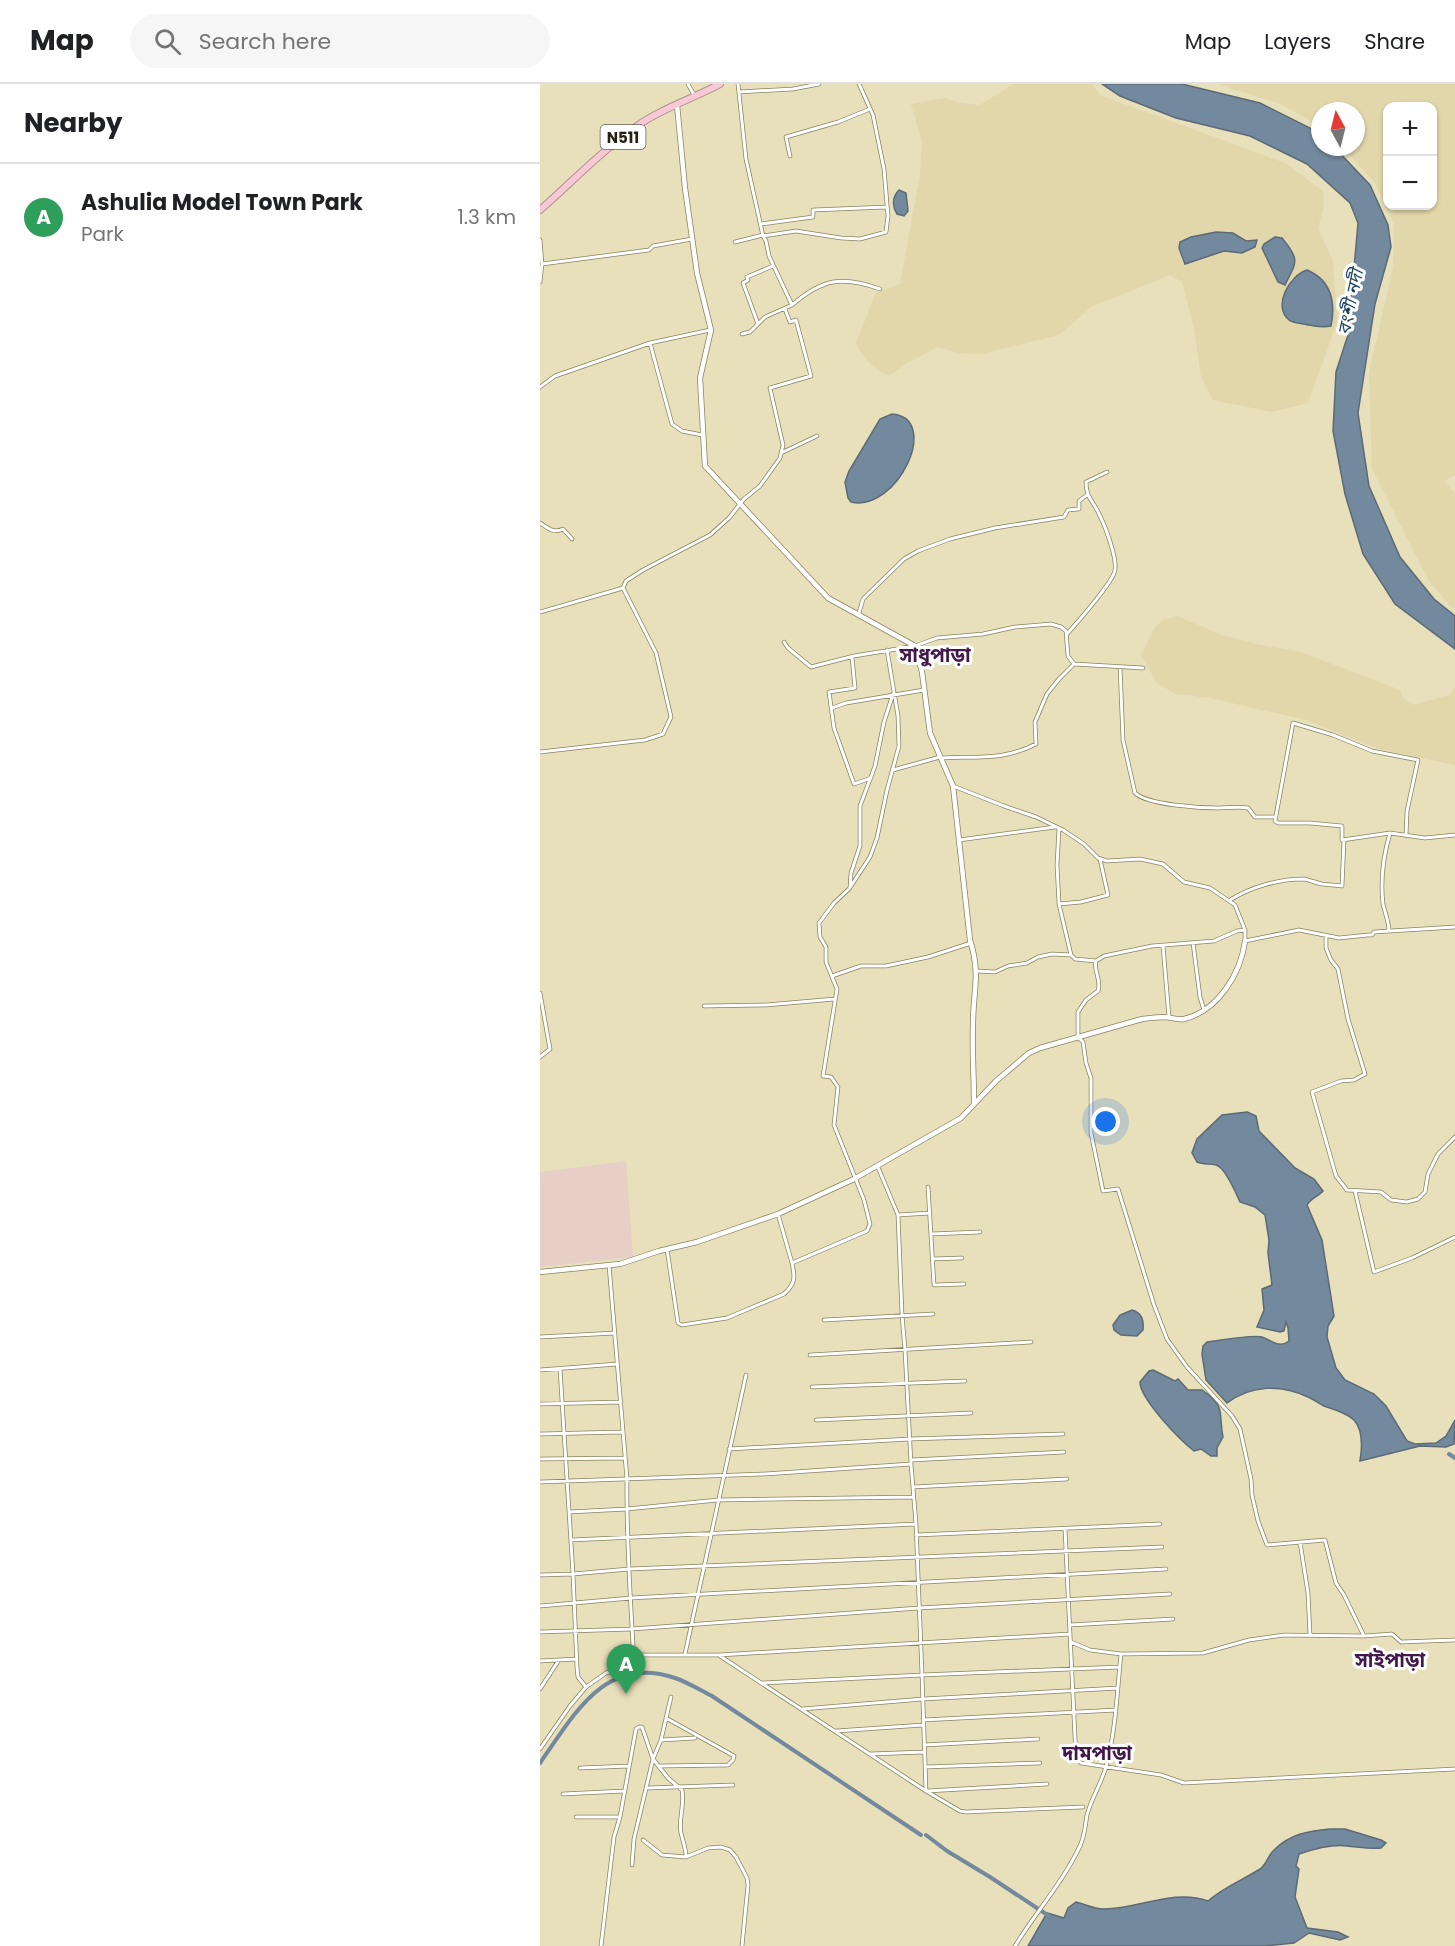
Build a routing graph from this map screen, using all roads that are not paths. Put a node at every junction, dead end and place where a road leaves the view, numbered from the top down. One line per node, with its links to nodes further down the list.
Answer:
1 (688, 84): 9 (street)
2 (720, 84): 9 (highway, N511)
3 (738, 84): 8 (street)
4 (780, 84): 7 (street)
5 (819, 84): 7 (street)
6 (859, 84): 11 (street)
7 (781, 89): 8 (street)
8 (739, 92): 15 (street)
9 (694, 97): 10 (highway, N511)
10 (677, 105): 14 (highway, N511); 17 (street)
11 (870, 109): 12 (street); 13 (street)
12 (790, 156)
13 (887, 207): 15 (street); 16 (street)
14 (540, 210)
15 (761, 225): 16 (street)
16 (763, 235): 19 (street); 21 (street)
17 (692, 239): 20 (street); 27 (street)
18 (540, 240): 20 (street)
19 (735, 242)
20 (543, 264): 22 (street)
21 (773, 266): 24 (street); 26 (street)
22 (540, 282)
23 (880, 289): 24 (street)
24 (792, 305): 25 (street)
25 (785, 309): 26 (street); 33 (street)
26 (758, 324): 28 (street)
27 (711, 330): 29 (street); 31 (street)
28 (742, 334)
29 (650, 343): 30 (street); 31 (street)
30 (540, 387)
31 (702, 435): 36 (street)
32 (818, 436): 33 (street)
33 (781, 453): 36 (street)
34 (1107, 472): 35 (street)
35 (1087, 495): 41 (street); 42 (street)
36 (739, 504): 39 (street); 41 (street)
37 (540, 523): 38 (street)
38 (572, 539)
39 (623, 588): 40 (street); 53 (street)
40 (540, 612)
41 (859, 614): 44 (street)
42 (1067, 634): 44 (street); 47 (street)
43 (784, 642): 46 (street)
44 (915, 646): 45 (street); 50 (street)
45 (887, 650): 46 (street); 51 (street)
46 (852, 657): 52 (street)
47 (1074, 664): 48 (street); 54 (street)
48 (1120, 667): 49 (street); 58 (street)
49 (1143, 668)
50 (924, 690): 51 (street); 54 (street)
51 (893, 694): 52 (street); 55 (street); 56 (street)
52 (832, 708): 56 (street)
53 (540, 752)
54 (941, 757): 55 (street); 57 (street)
55 (893, 770): 66 (street)
56 (871, 778): 66 (street)
57 (953, 786): 59 (street); 63 (street)
58 (1276, 817): 62 (street); 64 (street)
59 (1058, 827): 63 (street); 65 (street); 68 (street)
60 (1390, 833): 62 (street); 64 (street); 71 (street)
61 (1455, 835): 62 (street)
62 (1406, 836)
63 (959, 840): 74 (street)
64 (1344, 840): 67 (street)
65 (1100, 858): 67 (street); 68 (street)
66 (850, 888): 80 (street)
67 (1230, 900): 70 (street)
68 (1059, 904): 77 (street)
69 (1455, 927): 71 (street)
70 (1245, 930): 73 (street); 75 (street)
71 (1389, 931): 72 (street)
72 (1326, 936): 73 (street); 93 (street)
73 (1245, 941): 84 (street)
74 (970, 943): 79 (street); 80 (street)
75 (1193, 943): 76 (street); 84 (street)
76 (1163, 946): 78 (street); 85 (street)
77 (1071, 955): 78 (street); 79 (street)
78 (1096, 961): 86 (street)
79 (977, 971): 88 (street)
80 (832, 976): 82 (street)
81 (540, 993): 87 (street)
82 (835, 999): 83 (street); 91 (street)
83 (704, 1006)
84 (1204, 1010): 85 (street)
85 (1169, 1017): 86 (street)
86 (1078, 1037): 88 (street); 156 (street)
87 (540, 1057)
88 (974, 1104): 90 (street)
89 (1455, 1137): 93 (street)
90 (877, 1165): 91 (street); 96 (street)
91 (854, 1179): 95 (street); 103 (street)
92 (928, 1187): 94 (street)
93 (1355, 1191): 99 (street)
94 (930, 1213): 96 (street); 98 (street)
95 (778, 1214): 100 (street); 103 (street)
96 (898, 1215): 108 (street)
97 (980, 1232): 98 (street)
98 (931, 1234): 102 (street)
99 (1455, 1237)
100 (667, 1249): 103 (street); 104 (street)
101 (962, 1258): 102 (street)
102 (932, 1259): 106 (street)
103 (792, 1263)
104 (609, 1265): 105 (street); 110 (street)
105 (540, 1272)
106 (964, 1284)
107 (933, 1314): 108 (street)
108 (902, 1315): 109 (street); 113 (street)
109 (824, 1320)
110 (615, 1333): 111 (street); 115 (street)
111 (540, 1337)
112 (1031, 1342): 113 (street)
113 (905, 1350): 114 (street); 120 (street)
114 (810, 1355)
115 (617, 1364): 116 (street); 122 (street)
116 (560, 1369): 117 (street); 123 (street)
117 (540, 1370)
118 (746, 1375): 133 (street)
119 (965, 1381): 120 (street)
120 (907, 1383): 121 (street); 126 (street)
121 (812, 1387)
122 (621, 1402): 123 (street); 129 (street)
123 (563, 1403): 124 (street); 128 (street)
124 (540, 1404)
125 (971, 1413): 126 (street)
126 (909, 1415): 127 (street); 132 (street)
127 (816, 1420)
128 (565, 1432): 129 (street); 130 (street); 135 (street)
129 (623, 1432): 136 (street)
130 (540, 1434)
131 (1063, 1434): 132 (street)
132 (910, 1439): 133 (street); 138 (street)
133 (729, 1449): 139 (street)
134 (1064, 1452): 138 (street)
135 (566, 1458): 136 (street); 137 (street); 142 (street)
136 (625, 1458): 140 (street)
137 (540, 1459)
138 (911, 1462): 139 (street); 144 (street)
139 (723, 1475): 140 (street); 146 (street)
140 (627, 1479): 142 (street); 147 (street)
141 (1066, 1479): 144 (street)
142 (567, 1481): 143 (street); 148 (street)
143 (540, 1482)
144 (913, 1487): 145 (street)
145 (913, 1497): 146 (street); 149 (street)
146 (718, 1500): 147 (street); 152 (street)
147 (627, 1509): 148 (street); 154 (street)
148 (569, 1512): 155 (street)
149 (916, 1524): 152 (street); 153 (street)
150 (1160, 1524): 151 (street)
151 (1065, 1529): 153 (street); 158 (street)
152 (711, 1534): 154 (street); 160 (street)
153 (916, 1535): 159 (street)
154 (628, 1538): 155 (street); 161 (street)
155 (571, 1540): 163 (street)
156 (1300, 1542): 181 (street); 182 (street)
157 (1162, 1547): 158 (street)
158 (1066, 1551): 159 (street); 164 (street)
159 (917, 1556): 160 (street); 166 (street)
160 (703, 1565): 161 (street); 167 (street)
161 (629, 1569): 163 (street); 169 (street)
162 (1166, 1569): 164 (street)
163 (573, 1574): 165 (street); 171 (street)
164 (1067, 1574): 166 (street); 170 (street)
165 (540, 1575)
166 (918, 1582): 167 (street); 173 (street)
167 (697, 1594): 169 (street); 175 (street)
168 (1170, 1594): 170 (street)
169 (631, 1598): 171 (street); 177 (street)
170 (1069, 1601): 173 (street); 176 (street)
171 (574, 1604): 172 (street); 178 (street)
172 (540, 1606)
173 (919, 1608): 175 (street); 184 (street)
174 (1173, 1619): 176 (street)
175 (691, 1624): 177 (street); 186 (street)
176 (1070, 1625): 180 (street)
177 (632, 1629): 178 (street); 188 (street)
178 (575, 1631): 179 (street); 190 (street)
179 (540, 1632)
180 (1070, 1634): 184 (street); 185 (street)
181 (1310, 1635): 182 (street); 187 (street)
182 (1364, 1636): 183 (street)
183 (1455, 1640)
184 (920, 1642): 189 (street); 195 (street)
185 (1071, 1642): 187 (street); 194 (street)
186 (685, 1654): 188 (street); 189 (street)
187 (1121, 1654): 193 (street)
188 (634, 1655): 197 (street)
189 (718, 1655): 196 (street)
190 (576, 1659): 191 (street); 197 (street)
191 (560, 1660): 192 (street); 199 (street)
192 (540, 1661)
193 (1120, 1667): 194 (street); 198 (street)
194 (1072, 1669): 195 (street); 200 (street)
195 (922, 1675): 196 (street); 202 (street)
196 (762, 1683): 203 (street)
197 (586, 1687): 213 (street)
198 (1118, 1688): 200 (street); 204 (street)
199 (540, 1689)
200 (1073, 1691): 202 (street); 205 (street)
201 (672, 1697): 206 (street)
202 (922, 1699): 203 (street); 207 (street)
203 (800, 1709): 208 (street)
204 (1116, 1710): 205 (street); 221 (street)
205 (1074, 1713): 207 (street); 221 (street)
206 (666, 1718): 209 (street); 211 (street)
207 (923, 1722): 208 (street); 212 (street)
208 (834, 1731): 215 (street)
209 (698, 1738): 211 (street); 219 (street)
210 (1038, 1739): 212 (street)
211 (661, 1740): 216 (street)
212 (924, 1745): 214 (street)
213 (540, 1749)
214 (924, 1752): 215 (street); 220 (street)
215 (868, 1754): 229 (street)
216 (653, 1759): 218 (street); 219 (street); 226 (street)
217 (1040, 1763): 220 (street)
218 (629, 1766): 222 (street); 228 (street)
219 (660, 1766): 227 (street)
220 (925, 1767): 229 (street)
221 (1106, 1767): 223 (street); 239 (street)
222 (580, 1768)
223 (1455, 1769)
224 (1047, 1784): 229 (street)
225 (733, 1785): 227 (street)
226 (647, 1788): 227 (street); 236 (street)
227 (680, 1788): 235 (street)
228 (624, 1791): 230 (street); 233 (street)
229 (926, 1791): 231 (street)
230 (563, 1794)
231 (1083, 1807)
232 (576, 1817): 233 (street)
233 (620, 1817): 237 (street)
234 (643, 1840): 235 (street)
235 (686, 1857): 238 (street)
236 (632, 1865)
237 (602, 1946)
238 (742, 1946)
239 (1015, 1946)

